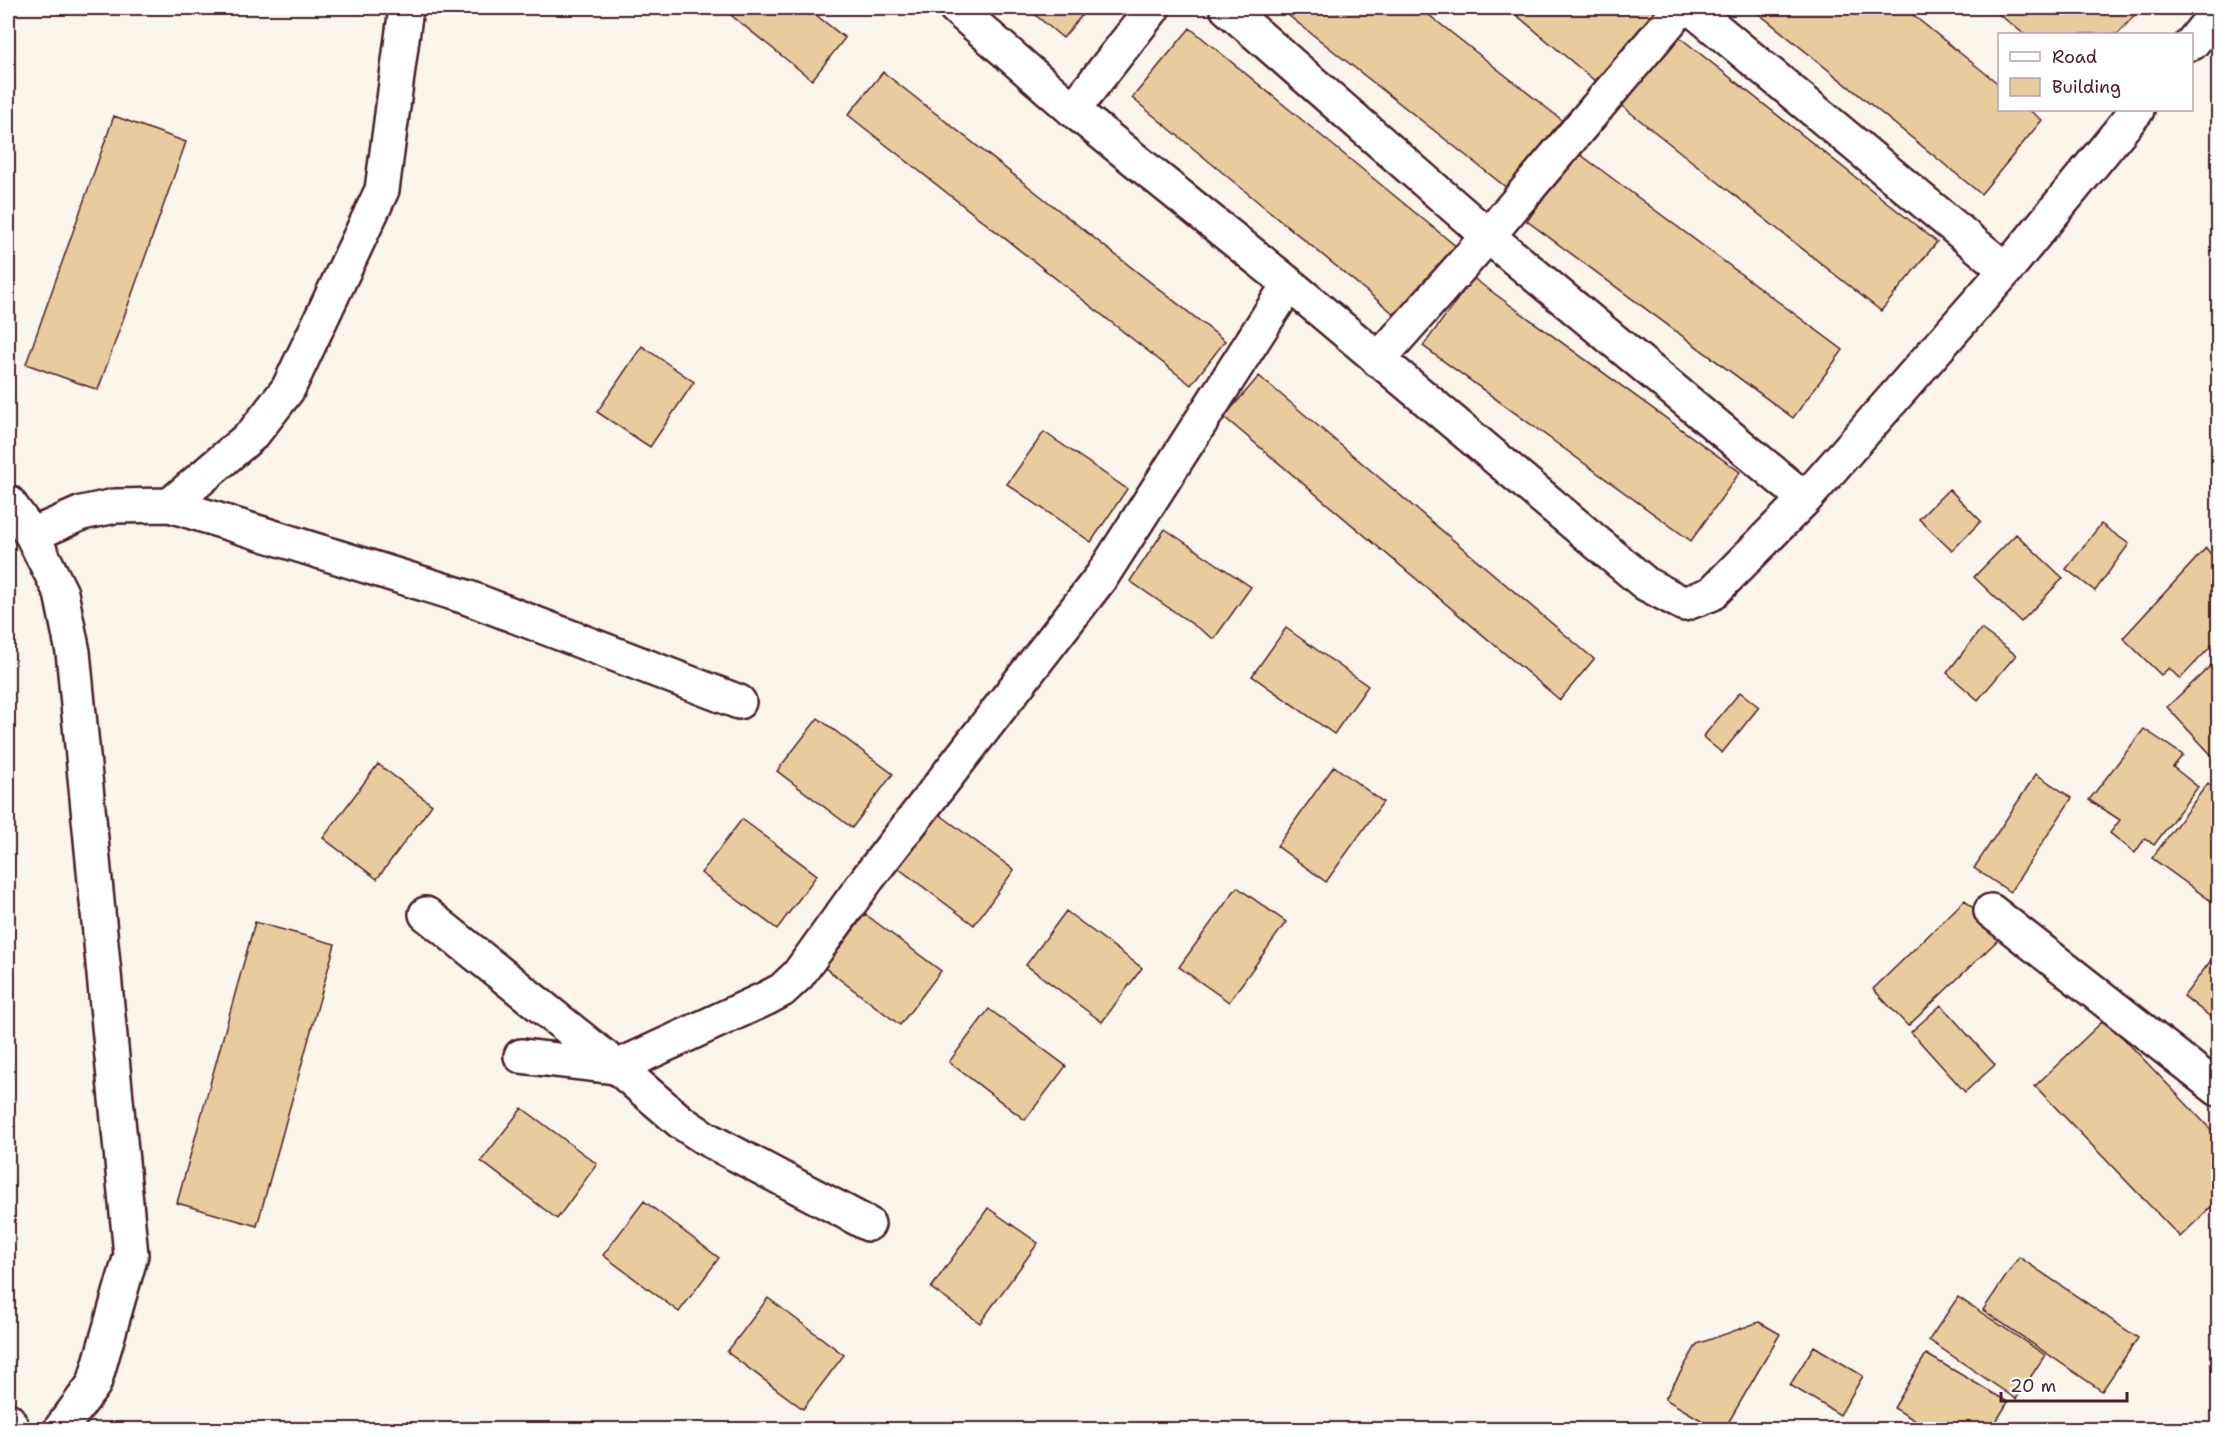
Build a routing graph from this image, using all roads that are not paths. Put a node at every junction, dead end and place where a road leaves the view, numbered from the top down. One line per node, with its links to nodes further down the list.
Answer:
1 (406, 8): 17 (street)
2 (956, 8): 9 (street)
3 (1153, 8): 9 (street)
4 (1227, 8): 11 (street)
5 (1681, 8): 11 (street)
6 (1690, 8): 12 (street)
7 (2210, 12): 8 (street)
8 (2193, 41)
9 (1073, 110): 13 (street)
10 (2136, 111): 12 (street)
11 (1488, 236): 14 (street); 15 (street)
12 (2006, 270): 15 (street)
13 (1289, 284): 14 (street); 23 (street)
14 (1378, 360): 15 (street)
15 (1805, 499)
16 (8, 502): 18 (street)
17 (170, 505): 18 (street); 19 (street)
18 (32, 535): 28 (street)
19 (739, 702)
20 (1991, 911): 24 (street)
21 (426, 914): 23 (street)
22 (521, 1056): 23 (street)
23 (617, 1067): 25 (street)
24 (2218, 1089)
25 (868, 1224)
26 (8, 1420): 27 (street)
27 (13, 1430)
28 (60, 1430)

